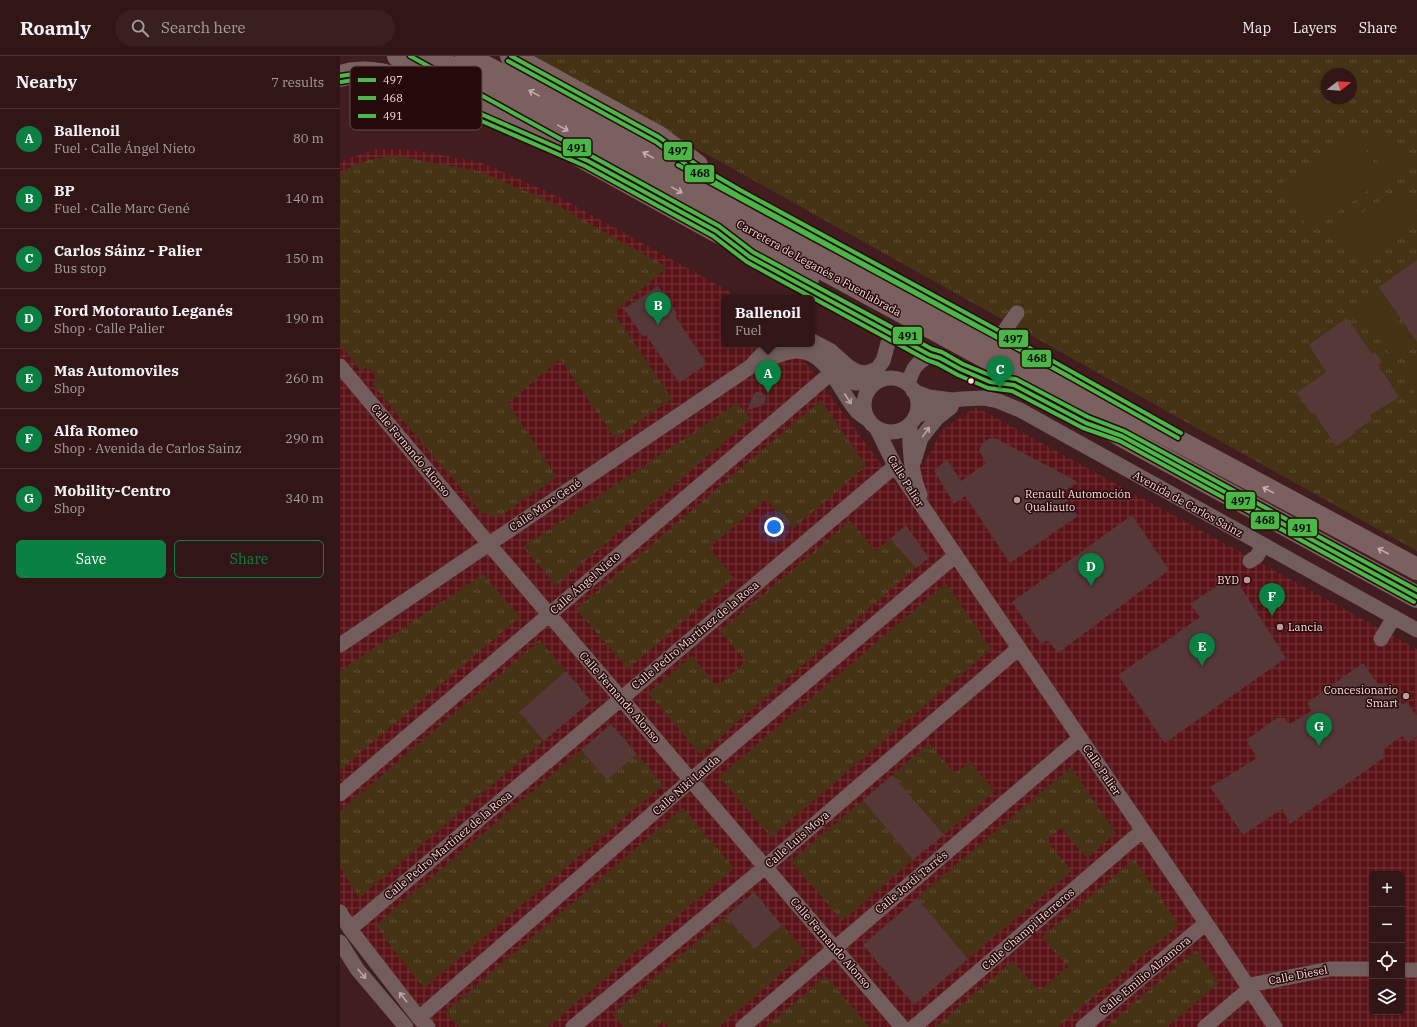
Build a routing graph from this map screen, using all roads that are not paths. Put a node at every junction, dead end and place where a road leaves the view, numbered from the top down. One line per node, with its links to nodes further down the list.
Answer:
1 (398, 56): 6 (highway)
2 (430, 56): 7 (highway, Carretera de Leganés a Fuenlabrada, one-way to 7)
3 (466, 56): 36 (highway, Carretera de Leganés a Fuenlabrada, one-way to 3)
4 (495, 56): 14 (highway)
5 (510, 56): 14 (highway)
6 (416, 66)
7 (448, 66)
8 (350, 74): 9 (highway)
9 (340, 76)
10 (482, 84): 33 (highway, Carretera de Leganés a Fuenlabrada, one-way to 33)
11 (482, 102): 13 (highway)
12 (482, 115): 13 (highway)
13 (588, 161): 15 (highway)
14 (697, 164): 18 (highway)
15 (716, 231): 17 (street); 28 (highway)
16 (1017, 313): 18 (street)
17 (879, 328): 20 (street); 23 (street)
18 (1003, 333): 36 (highway)
19 (815, 343): 20 (street)
20 (888, 343): 27 (street)
21 (774, 347): 25 (street)
22 (801, 347): 27 (street)
23 (930, 355): 28 (street); 29 (street)
24 (340, 366): 38 (street, Calle Fernando Alonso)
25 (750, 366): 26 (street, Calle Palier); 38 (street, Calle Marc Gené)
26 (831, 373): 32 (street, Calle Palier, one-way to 32); 44 (street, Calle Ángel Nieto)
27 (880, 381): 29 (street); 32 (street)
28 (1014, 385): 33 (highway)
29 (911, 388): 30 (street, Avenida de Carlos Sainz); 31 (street)
30 (957, 400): 31 (street, Avenida de Carlos Sainz); 35 (street, one-way to 30); 39 (street, Avenida de Carlos Sainz)
31 (912, 420): 32 (street); 35 (street, Calle Palier)
32 (872, 424): 34 (street, Calle Palier)
33 (1122, 436): 43 (highway, Carretera de Leganés a Fuenlabrada)
34 (895, 466): 37 (street, Calle Palier); 50 (street, Calle Pedro Martínez de la Rosa)
35 (913, 468): 37 (street, Calle Palier)
36 (1249, 480): 42 (highway, Carretera de Leganés a Fuenlabrada, one-way to 36)
37 (927, 513): 40 (street, Calle Palier)
38 (488, 543): 44 (street, Calle Fernando Alonso); 48 (street, Calle Marc Gené)
39 (1263, 545): 41 (street); 45 (street, Avenida de Carlos Sainz)
40 (956, 555): 49 (street, Calle Palier); 52 (street, Calle Niki Lauda)
41 (1250, 561)
42 (1417, 570)
43 (1417, 596)
44 (549, 614): 50 (street, Calle Fernando Alonso); 53 (street, Calle Ángel Nieto)
45 (1394, 617): 46 (street, Avenida de Carlos Sainz); 47 (street)
46 (1417, 630)
47 (1381, 638)
48 (340, 645)
49 (1019, 648): 51 (street, Calle Palier); 55 (street, Calle Luis Moya)
50 (621, 698): 52 (street, Calle Fernando Alonso); 58 (street, Calle Pedro Martínez de la Rosa)
51 (1080, 738): 54 (street, Calle Palier); 60 (street, Calle Jordi Tarrés)
52 (691, 780): 55 (street, Calle Fernando Alonso); 65 (street, Calle Niki Lauda)
53 (340, 794)
54 (1143, 830): 57 (street, Calle Palier); 70 (street, Calle Champi Herreros)
55 (765, 867): 60 (street, Calle Fernando Alonso); 67 (street, Calle Luis Moya)
56 (340, 912): 58 (street)
57 (1206, 923): 64 (street, Calle Palier); 71 (street, Calle Emilio Alzamora)
58 (350, 929): 65 (street, one-way to 58)
59 (340, 942): 66 (street, one-way to 66)
60 (835, 948): 68 (street, Calle Jordi Tarrés); 69 (street, Calle Fernando Alonso)
61 (1369, 969): 64 (street, Calle Diesel)
62 (1405, 970): 63 (street)
63 (1417, 970)
64 (1249, 989): 72 (street, Calle Diesel); 73 (street, Calle Palier)
65 (423, 1022)
66 (406, 1027)
67 (573, 1027)
68 (743, 1027)
69 (902, 1027)
70 (914, 1027)
71 (1083, 1027)
72 (1205, 1027)
73 (1275, 1027)

